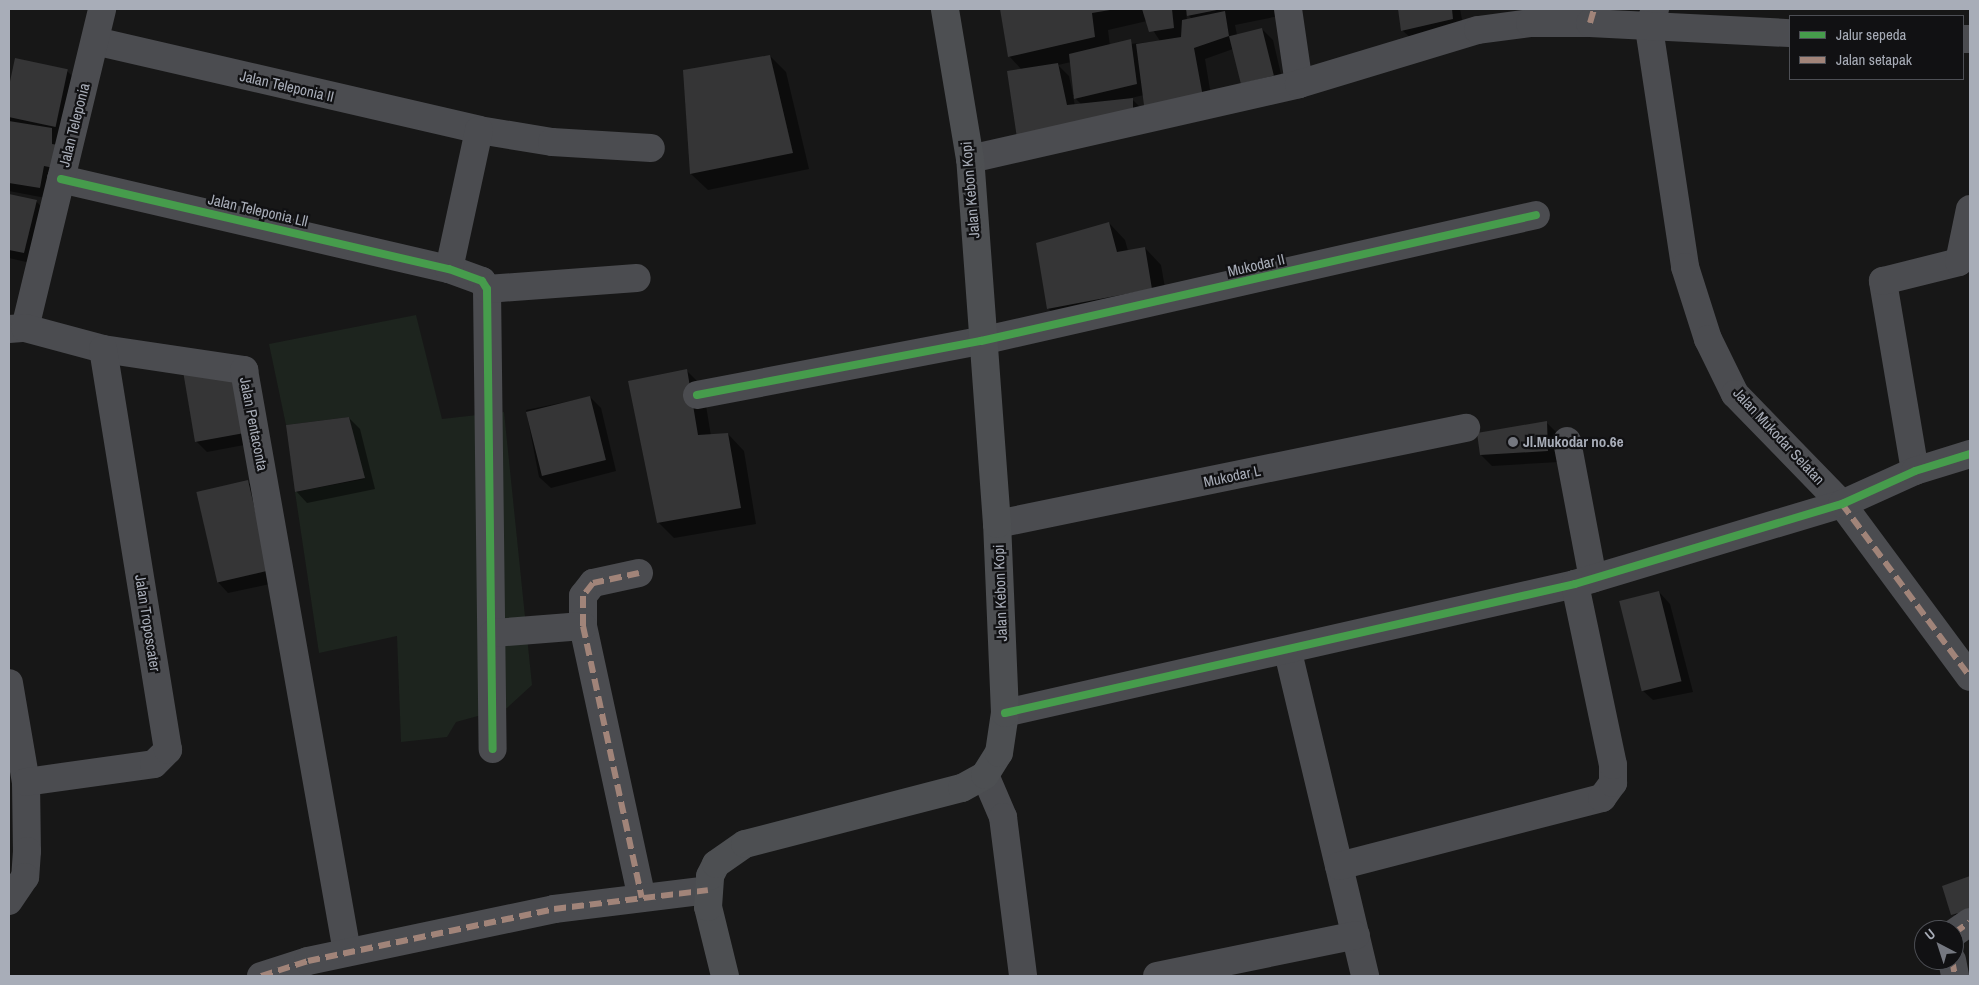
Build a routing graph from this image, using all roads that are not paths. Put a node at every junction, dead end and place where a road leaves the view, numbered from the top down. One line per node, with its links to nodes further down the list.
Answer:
1 (99, 9): 8 (street, Jalan Teleponia)
2 (945, 9): 12 (main road, Jalan Kebon Kopi)
3 (1288, 9): 9 (street)
4 (1592, 16): 5 (street); 6 (street)
5 (1652, 18): 7 (street); 27 (street, Jalan Mukodar Selatan)
6 (1476, 20): 9 (street)
7 (1789, 33)
8 (95, 41): 10 (street, Jalan Teleponia II); 13 (street, Jalan Teleponia)
9 (1299, 84): 12 (street)
10 (480, 130): 11 (street, Jalan Teleponia II); 16 (street)
11 (651, 148)
12 (970, 160): 20 (main road, Jalan Kebon Kopi)
13 (61, 179): 16 (street, Jalan Teleponia Lll); 19 (street, Jalan Teleponia)
14 (1970, 209): 26 (street)
15 (1536, 215): 20 (street, Mukodar II)
16 (449, 269): 18 (street, Jalan Teleponia Lll)
17 (637, 278): 18 (street)
18 (487, 289): 32 (street)
19 (17, 329): 21 (street, Jalan Pentaconta)
20 (981, 341): 22 (street, Mukodar II); 28 (main road, Jalan Kebon Kopi)
21 (103, 349): 39 (street, Jalan Troposcater); 45 (street, Jalan Pentaconta)
22 (697, 394)
23 (1466, 428): 28 (street, Mukodar L)
24 (1567, 440): 30 (street)
25 (1970, 454): 26 (street)
26 (1915, 471): 27 (street)
27 (1842, 504): 30 (street); 34 (street, Jalan Mukodar Selatan)
28 (997, 524): 36 (main road, Jalan Kebon Kopi)
29 (639, 573): 31 (street)
30 (1584, 582): 33 (street); 40 (street)
31 (583, 626): 32 (street); 42 (street)
32 (494, 633): 37 (street)
33 (1288, 652): 36 (street); 40 (street)
34 (1970, 677)
35 (9, 682): 39 (street)
36 (1005, 713): 38 (main road, Jalan Kebon Kopi)
37 (493, 749)
38 (985, 775): 41 (main road, Jalan Kebon Kopi); 48 (street)
39 (26, 782): 43 (street)
40 (1338, 866): 44 (street)
41 (708, 890): 42 (street); 47 (main road, Jalan Kebon Kopi)
42 (642, 898): 45 (street)
43 (9, 901)
44 (1356, 935): 49 (street); 50 (street)
45 (347, 952): 46 (street)
46 (262, 976)
47 (725, 976)
48 (1023, 976)
49 (1157, 976)
50 (1365, 976)

